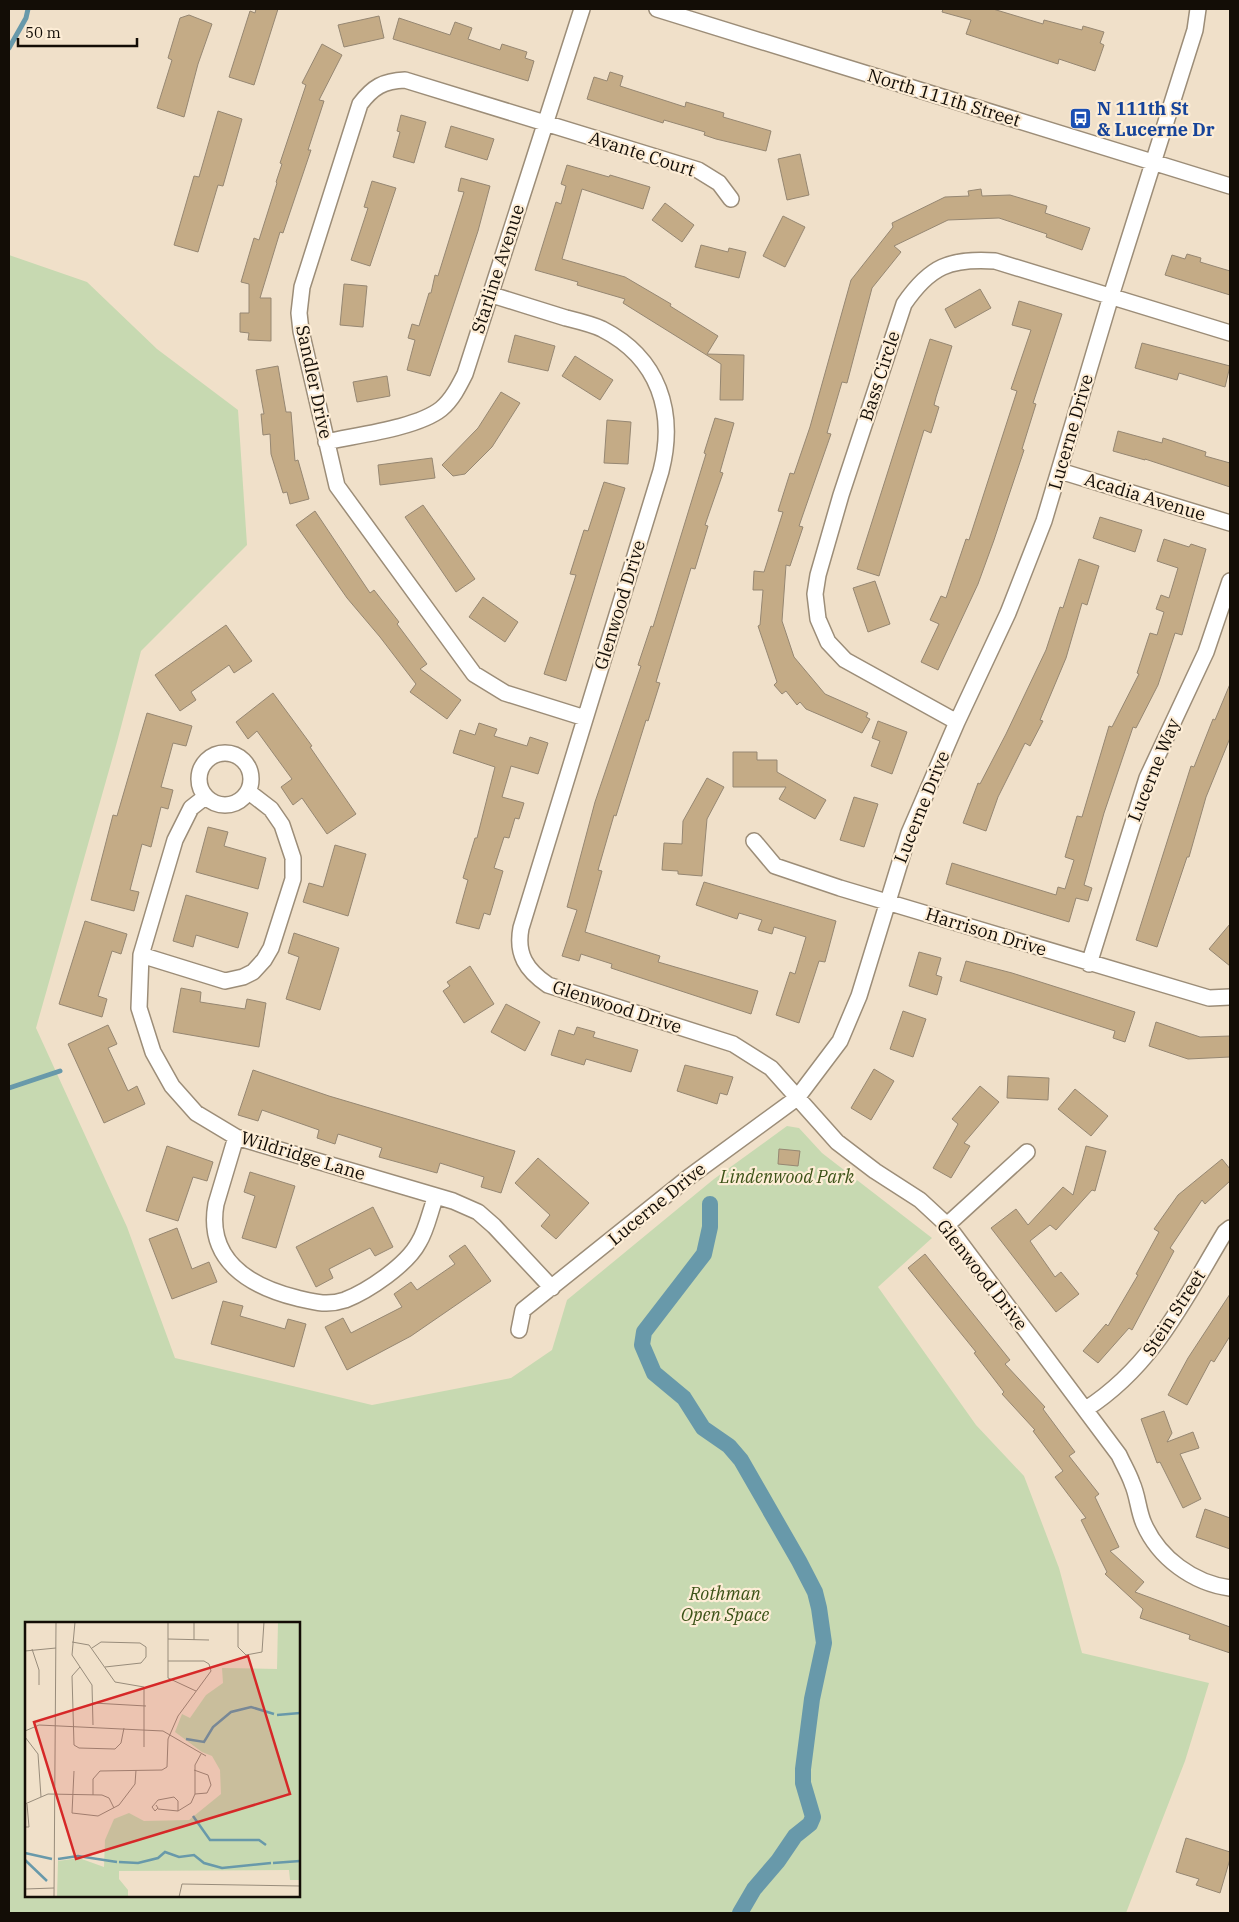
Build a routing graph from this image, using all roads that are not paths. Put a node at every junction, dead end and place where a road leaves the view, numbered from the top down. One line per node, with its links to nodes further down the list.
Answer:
1 (582, 9): 4 (street, Starline Avenue)
2 (657, 9): 5 (street, North 111th Street)
3 (1198, 9): 5 (street, Lucerne Drive)
4 (545, 123): 7 (street, Avante Court); 8 (street, Starline Avenue); 11 (street, Sandler Drive)
5 (1154, 163): 6 (street, North 111th Street); 9 (street, Lucerne Drive)
6 (1230, 186)
7 (731, 199)
8 (489, 294): 11 (street, Starline Avenue); 15 (street, Glenwood Drive)
9 (1111, 296): 10 (street, Bass Circle); 12 (street, Lucerne Drive); 16 (street, Bass Circle)
10 (1230, 333)
11 (326, 442): 15 (street, Sandler Drive)
12 (1060, 471): 13 (street, Acadia Avenue); 16 (street, Lucerne Drive)
13 (1230, 523)
14 (1230, 581): 22 (street, Lucerne Way)
15 (586, 718): 24 (street, Glenwood Drive)
16 (957, 722): 20 (street, Lucerne Drive)
17 (249, 792): 18 (street); 18 (street); 21 (street)
18 (205, 797): 21 (street, Wildridge Lane)
19 (754, 841): 20 (street, Harrison Drive)
20 (887, 902): 22 (street, Harrison Drive); 24 (street, Lucerne Drive)
21 (141, 955): 25 (street, Wildridge Lane)
22 (1089, 964): 23 (street, Harrison Drive)
23 (1230, 997)
24 (797, 1098): 28 (street, Glenwood Drive); 30 (street, Lucerne Drive)
25 (236, 1136): 27 (street, Wildridge Lane); 27 (street)
26 (1027, 1152): 28 (street)
27 (436, 1196): 30 (street, Wildridge Lane)
28 (947, 1225): 32 (street, Glenwood Drive)
29 (1230, 1228): 32 (street, Stein Street)
30 (552, 1288): 31 (street, Lucerne Drive)
31 (519, 1330)
32 (1086, 1410): 33 (street, Glenwood Drive)
33 (1230, 1588)

